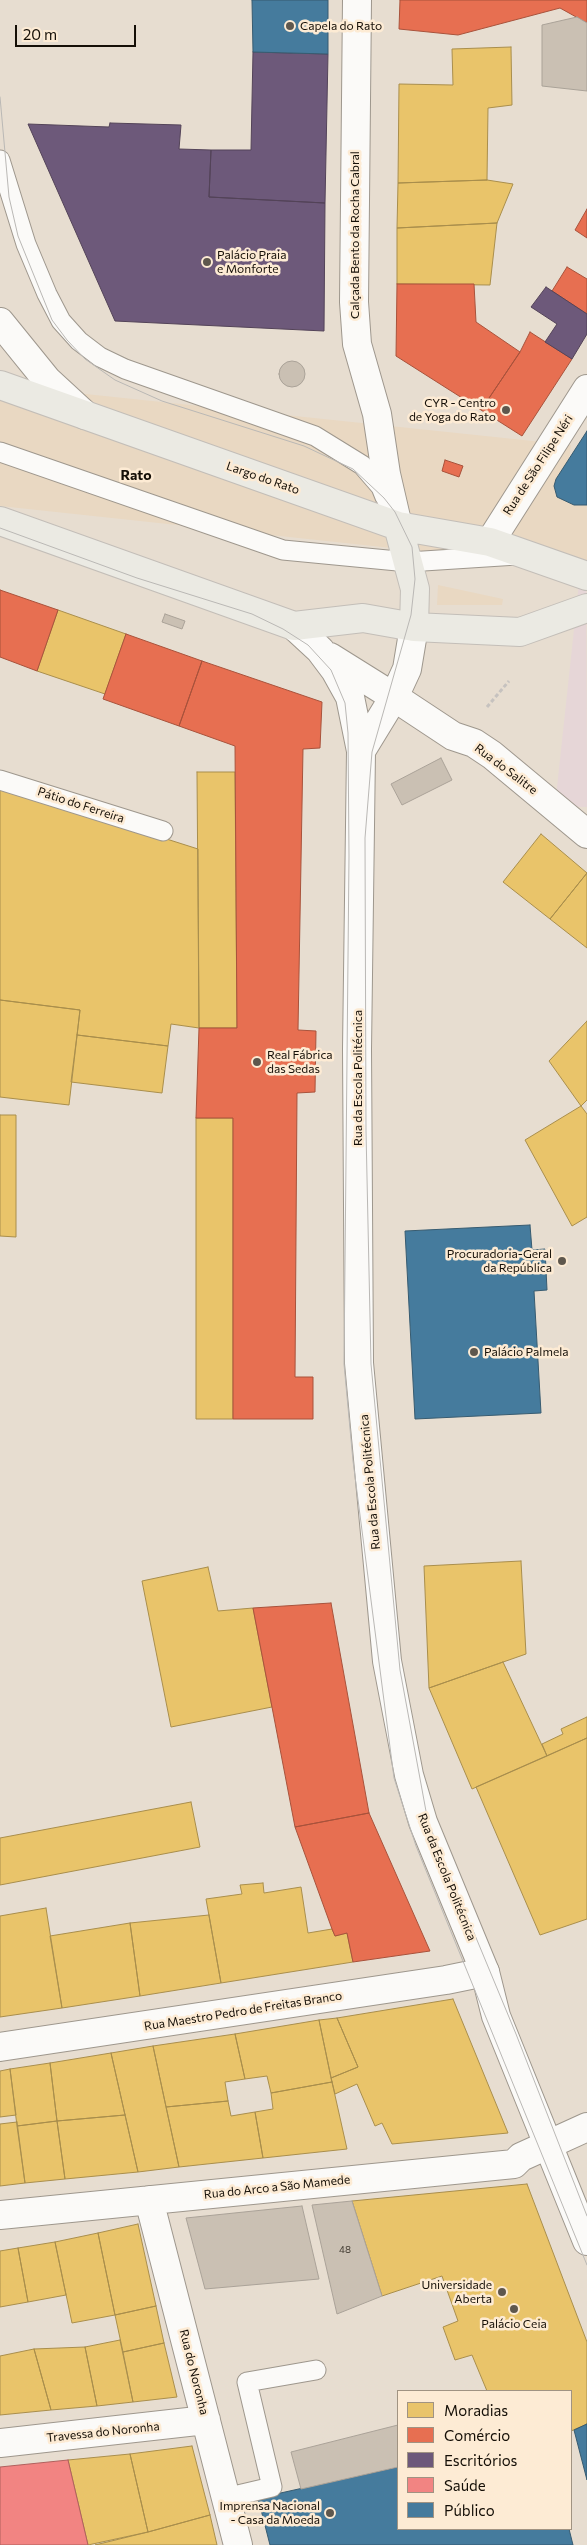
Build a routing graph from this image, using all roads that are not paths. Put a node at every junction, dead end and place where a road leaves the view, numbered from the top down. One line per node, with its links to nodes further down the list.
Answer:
1 (357, 0): 9 (street, Calçada Bento da Rocha Cabral)
2 (0, 160): 9 (lane)
3 (0, 322): 6 (street)
4 (0, 385): 6 (main road, Largo do Rato)
5 (587, 388): 10 (street, Rua de São Filipe Néri)
6 (85, 415): 9 (main road, Largo do Rato)
7 (0, 452): 12 (lane)
8 (0, 521): 15 (main road)
9 (398, 526): 10 (main road, Largo do Rato); 12 (main road)
10 (490, 542): 11 (main road, Largo do Rato)
11 (530, 554): 12 (lane); 13 (main road, Largo do Rato)
12 (408, 562): 16 (main road)
13 (587, 576)
14 (587, 608): 16 (main road)
15 (294, 626): 16 (main road); 17 (street)
16 (414, 628): 18 (street, Rua da Escola Politécnica)
17 (320, 650): 18 (street, Rua do Salitre); 19 (street)
18 (394, 697): 19 (street, Rua da Escola Politécnica); 22 (street, Rua do Salitre)
19 (362, 751): 23 (street, Rua da Escola Politécnica)
20 (0, 780): 21 (lane, Pátio do Ferreira)
21 (163, 831)
22 (587, 834)
23 (485, 1972): 24 (street, Rua Maestro Pedro de Freitas Branco); 26 (street, Rua da Escola Politécnica)
24 (0, 2047)
25 (587, 2127): 26 (street, Rua do Arco a São Mamede)
26 (548, 2144): 27 (street, Rua do Arco a São Mamede); 29 (street, Rua da Escola Politécnica)
27 (149, 2200): 28 (street, Rua do Arco a São Mamede); 31 (street, Rua do Noronha)
28 (0, 2215)
29 (587, 2241)
30 (316, 2370): 33 (lane)
31 (206, 2420): 32 (street, Travessa do Noronha); 33 (street, Rua do Noronha)
32 (0, 2443)
33 (226, 2498): 34 (street, Rua do Noronha)
34 (238, 2545)

